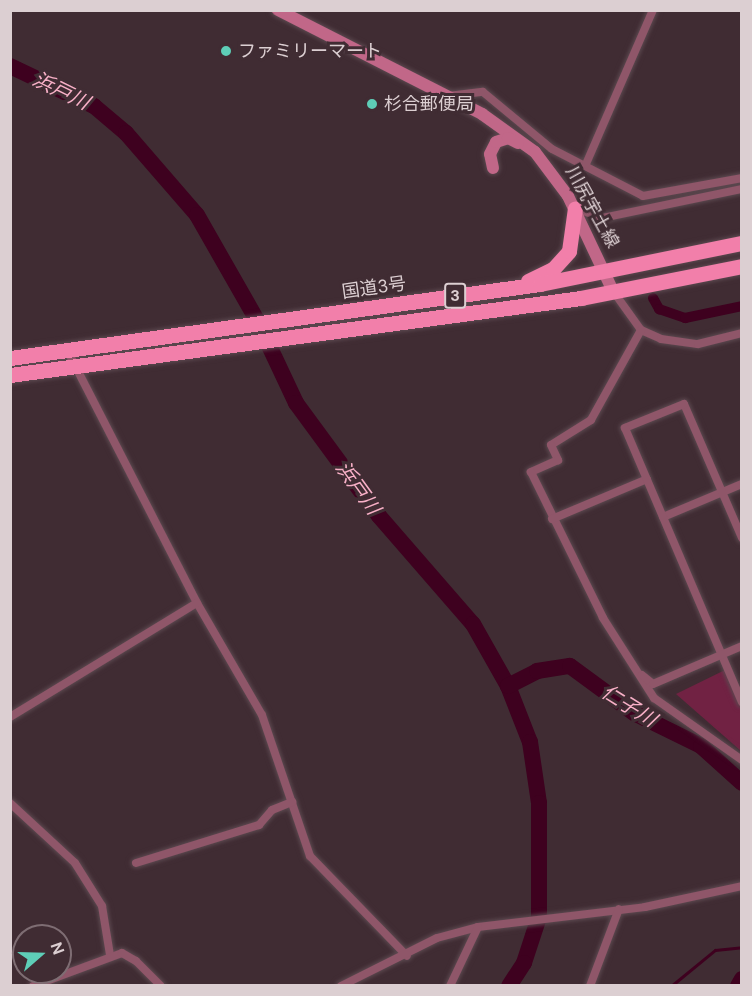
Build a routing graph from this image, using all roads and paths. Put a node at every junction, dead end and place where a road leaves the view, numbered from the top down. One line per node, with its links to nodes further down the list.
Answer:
1 (278, 10): 3 (main road, 川尻宇土線)
2 (653, 10): 5 (street)
3 (447, 96): 4 (main road, 川尻宇土線); 5 (street)
4 (518, 143): 6 (main road); 9 (main road, 川尻宇土線)
5 (586, 164): 7 (street)
6 (493, 168)
7 (741, 178)
8 (741, 189): 9 (street)
9 (575, 208): 12 (main road, 川尻宇土線); 13 (highway)
10 (741, 243): 12 (highway, 国道3号 / 3)
11 (741, 266): 14 (highway, 3)
12 (608, 273): 13 (highway, 国道3号 / 3); 14 (main road, 川尻宇土線)
13 (503, 289): 17 (highway, 国道3号 / 3)
14 (614, 291): 15 (street); 19 (highway, 3)
15 (641, 330): 16 (street); 25 (street)
16 (741, 333)
17 (66, 348): 18 (highway, 国道3号 / 3); 19 (street)
18 (10, 358)
19 (74, 366): 20 (highway, 3); 27 (street)
20 (10, 375)
21 (647, 479): 23 (street); 24 (street); 25 (street)
22 (741, 484): 23 (street)
23 (722, 492): 24 (street); 26 (street)
24 (663, 517): 29 (street)
25 (552, 519): 30 (street)
26 (741, 538)
27 (197, 603): 32 (street); 34 (street)
28 (741, 646): 29 (street)
29 (721, 655): 30 (street); 31 (street)
30 (637, 671): 33 (street)
31 (741, 702)
32 (10, 717)
33 (741, 760)
34 (292, 802): 36 (street); 41 (street)
35 (10, 803): 40 (street)
36 (136, 863)
37 (741, 886): 38 (street)
38 (619, 909): 39 (street); 46 (street)
39 (478, 927): 41 (street); 45 (street)
40 (110, 955): 42 (street); 43 (street)
41 (407, 956): 44 (street)
42 (33, 986)
43 (161, 986)
44 (341, 986)
45 (450, 986)
46 (590, 986)

